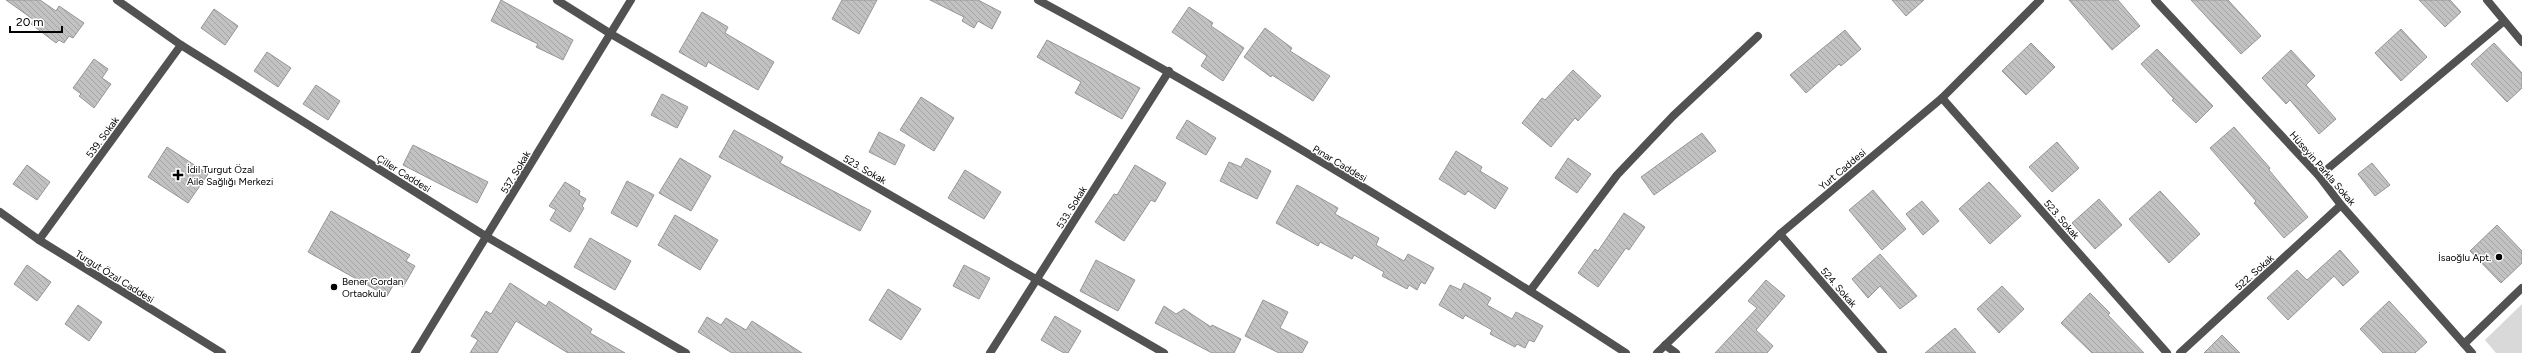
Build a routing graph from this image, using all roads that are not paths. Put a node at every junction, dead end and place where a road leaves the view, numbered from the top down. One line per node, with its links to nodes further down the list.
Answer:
1 (117, 0): 13 (street, Çiller Caddesi)
2 (557, 0): 10 (street, 523. Sokak)
3 (631, 0): 10 (street, 537. Sokak)
4 (1038, 0): 8 (street, Pınar Caddesi)
5 (2040, 0): 15 (street, Yurt Caddesi)
6 (2155, 0): 16 (street, Hüseyin Parkla Sokak)
7 (2487, 0): 9 (street)
8 (1047, 2): 14 (street, Pınar Caddesi)
9 (2503, 22): 12 (street); 16 (street)
10 (611, 34): 20 (street, 537. Sokak); 22 (street, 523. Sokak)
11 (1758, 36): 24 (street)
12 (2522, 42)
13 (181, 45): 20 (street, Çiller Caddesi); 21 (street, 539. Sokak)
14 (1169, 71): 22 (street, 533. Sokak); 24 (street, Pınar Caddesi)
15 (1942, 98): 19 (street, Yurt Caddesi); 36 (street, 523. Sokak)
16 (2319, 176): 17 (street, Hüseyin Parkla Sokak)
17 (2341, 206): 25 (street, Hüseyin Parkla Sokak); 37 (street, 522. Sokak)
18 (0, 212): 21 (street, Turgut Özal Caddesi)
19 (1780, 234): 26 (street, Yurt Caddesi); 35 (street, 524. Sokak)
20 (487, 237): 28 (street, 537. Sokak); 29 (street, Çiller Caddesi)
21 (39, 240): 27 (street, Turgut Özal Caddesi)
22 (1037, 280): 30 (street, 533. Sokak); 31 (street, 523. Sokak)
23 (2522, 288): 25 (street)
24 (1530, 291): 32 (street, Pınar Caddesi)
25 (2464, 344): 38 (street, Hüseyin Parkla Sokak)
26 (1665, 345): 33 (street, Yurt Caddesi); 34 (street)
27 (222, 353)
28 (414, 353)
29 (686, 353)
30 (990, 353)
31 (1164, 353)
32 (1626, 353)
33 (1656, 353)
34 (1676, 353)
35 (1883, 353)
36 (2167, 353)
37 (2180, 353)
38 (2472, 353)

